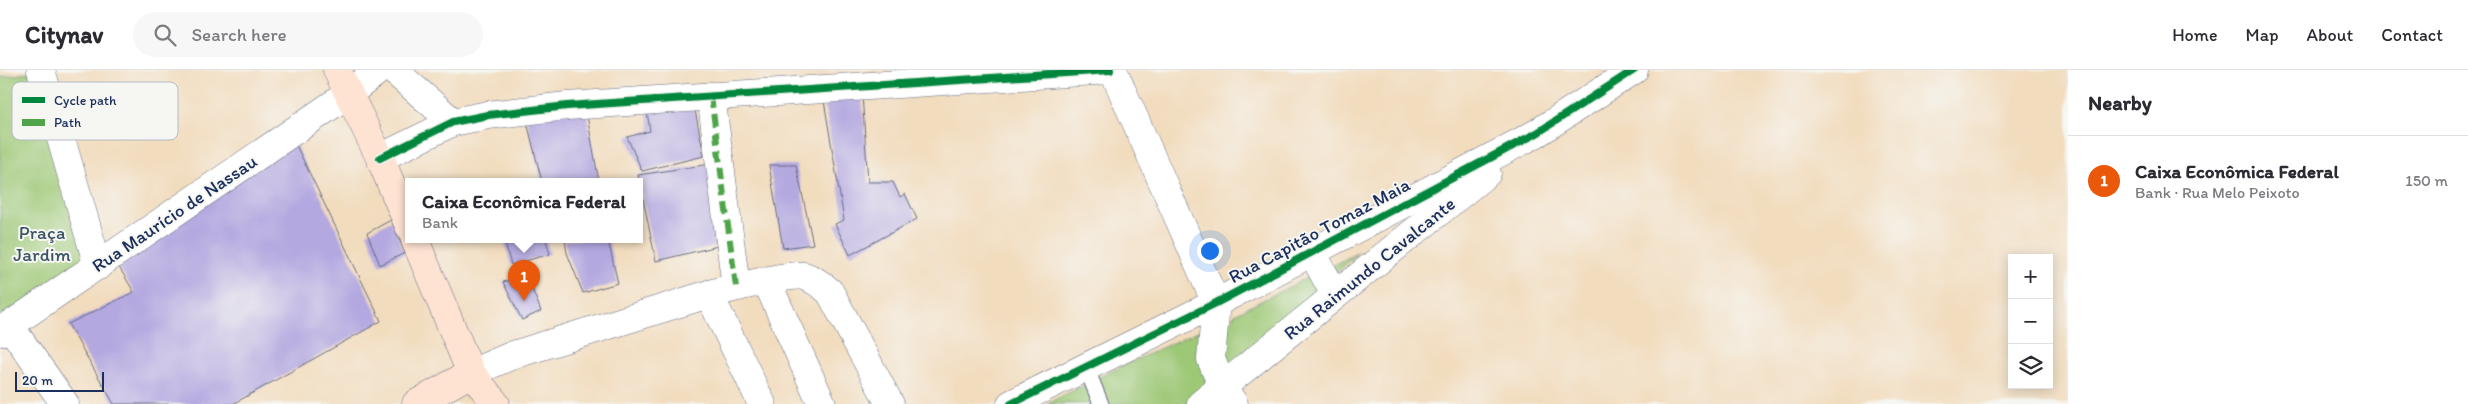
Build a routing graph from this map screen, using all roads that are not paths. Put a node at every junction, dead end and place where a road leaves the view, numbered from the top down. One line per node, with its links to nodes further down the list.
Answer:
1 (337, 70): 6 (main road)
2 (379, 70): 6 (street, Rua Maurício de Nassau)
3 (393, 70): 8 (street)
4 (1111, 70): 7 (street); 20 (street)
5 (1634, 70): 9 (street, Rua Capitão Tomaz Maia)
6 (348, 94): 11 (main road); 15 (street, Rua Maurício de Nassau)
7 (710, 96): 8 (street); 17 (street)
8 (453, 122): 11 (street)
9 (1538, 133): 14 (street, Rua Capitão Tomaz Maia); 19 (street, Rua Raimundo Cavalcante)
10 (61, 140): 15 (street)
11 (380, 158): 12 (main road)
12 (405, 217)
13 (416, 243): 23 (main road)
14 (1312, 252): 19 (street); 20 (street, Rua Capitão Tomaz Maia)
15 (98, 266): 21 (street, Rua Maurício de Nassau)
16 (767, 282): 17 (street); 30 (street); 31 (street)
17 (736, 287): 18 (street)
18 (709, 294): 23 (street); 29 (street)
19 (1335, 295): 24 (street, Rua Raimundo Cavalcante)
20 (1216, 302): 22 (street, Rua Capitão Tomaz Maia); 24 (street)
21 (5, 329): 26 (street)
22 (1086, 367): 32 (street, Rua Capitão Tomaz Maia); 33 (lane)
23 (471, 373): 25 (main road); 28 (main road)
24 (1228, 395): 34 (street, Rua Raimundo Cavalcante)
25 (446, 396): 27 (main road)
26 (65, 404)
27 (416, 404)
28 (496, 404)
29 (762, 404)
30 (822, 404)
31 (890, 404)
32 (1011, 404)
33 (1101, 404)
34 (1201, 404)

